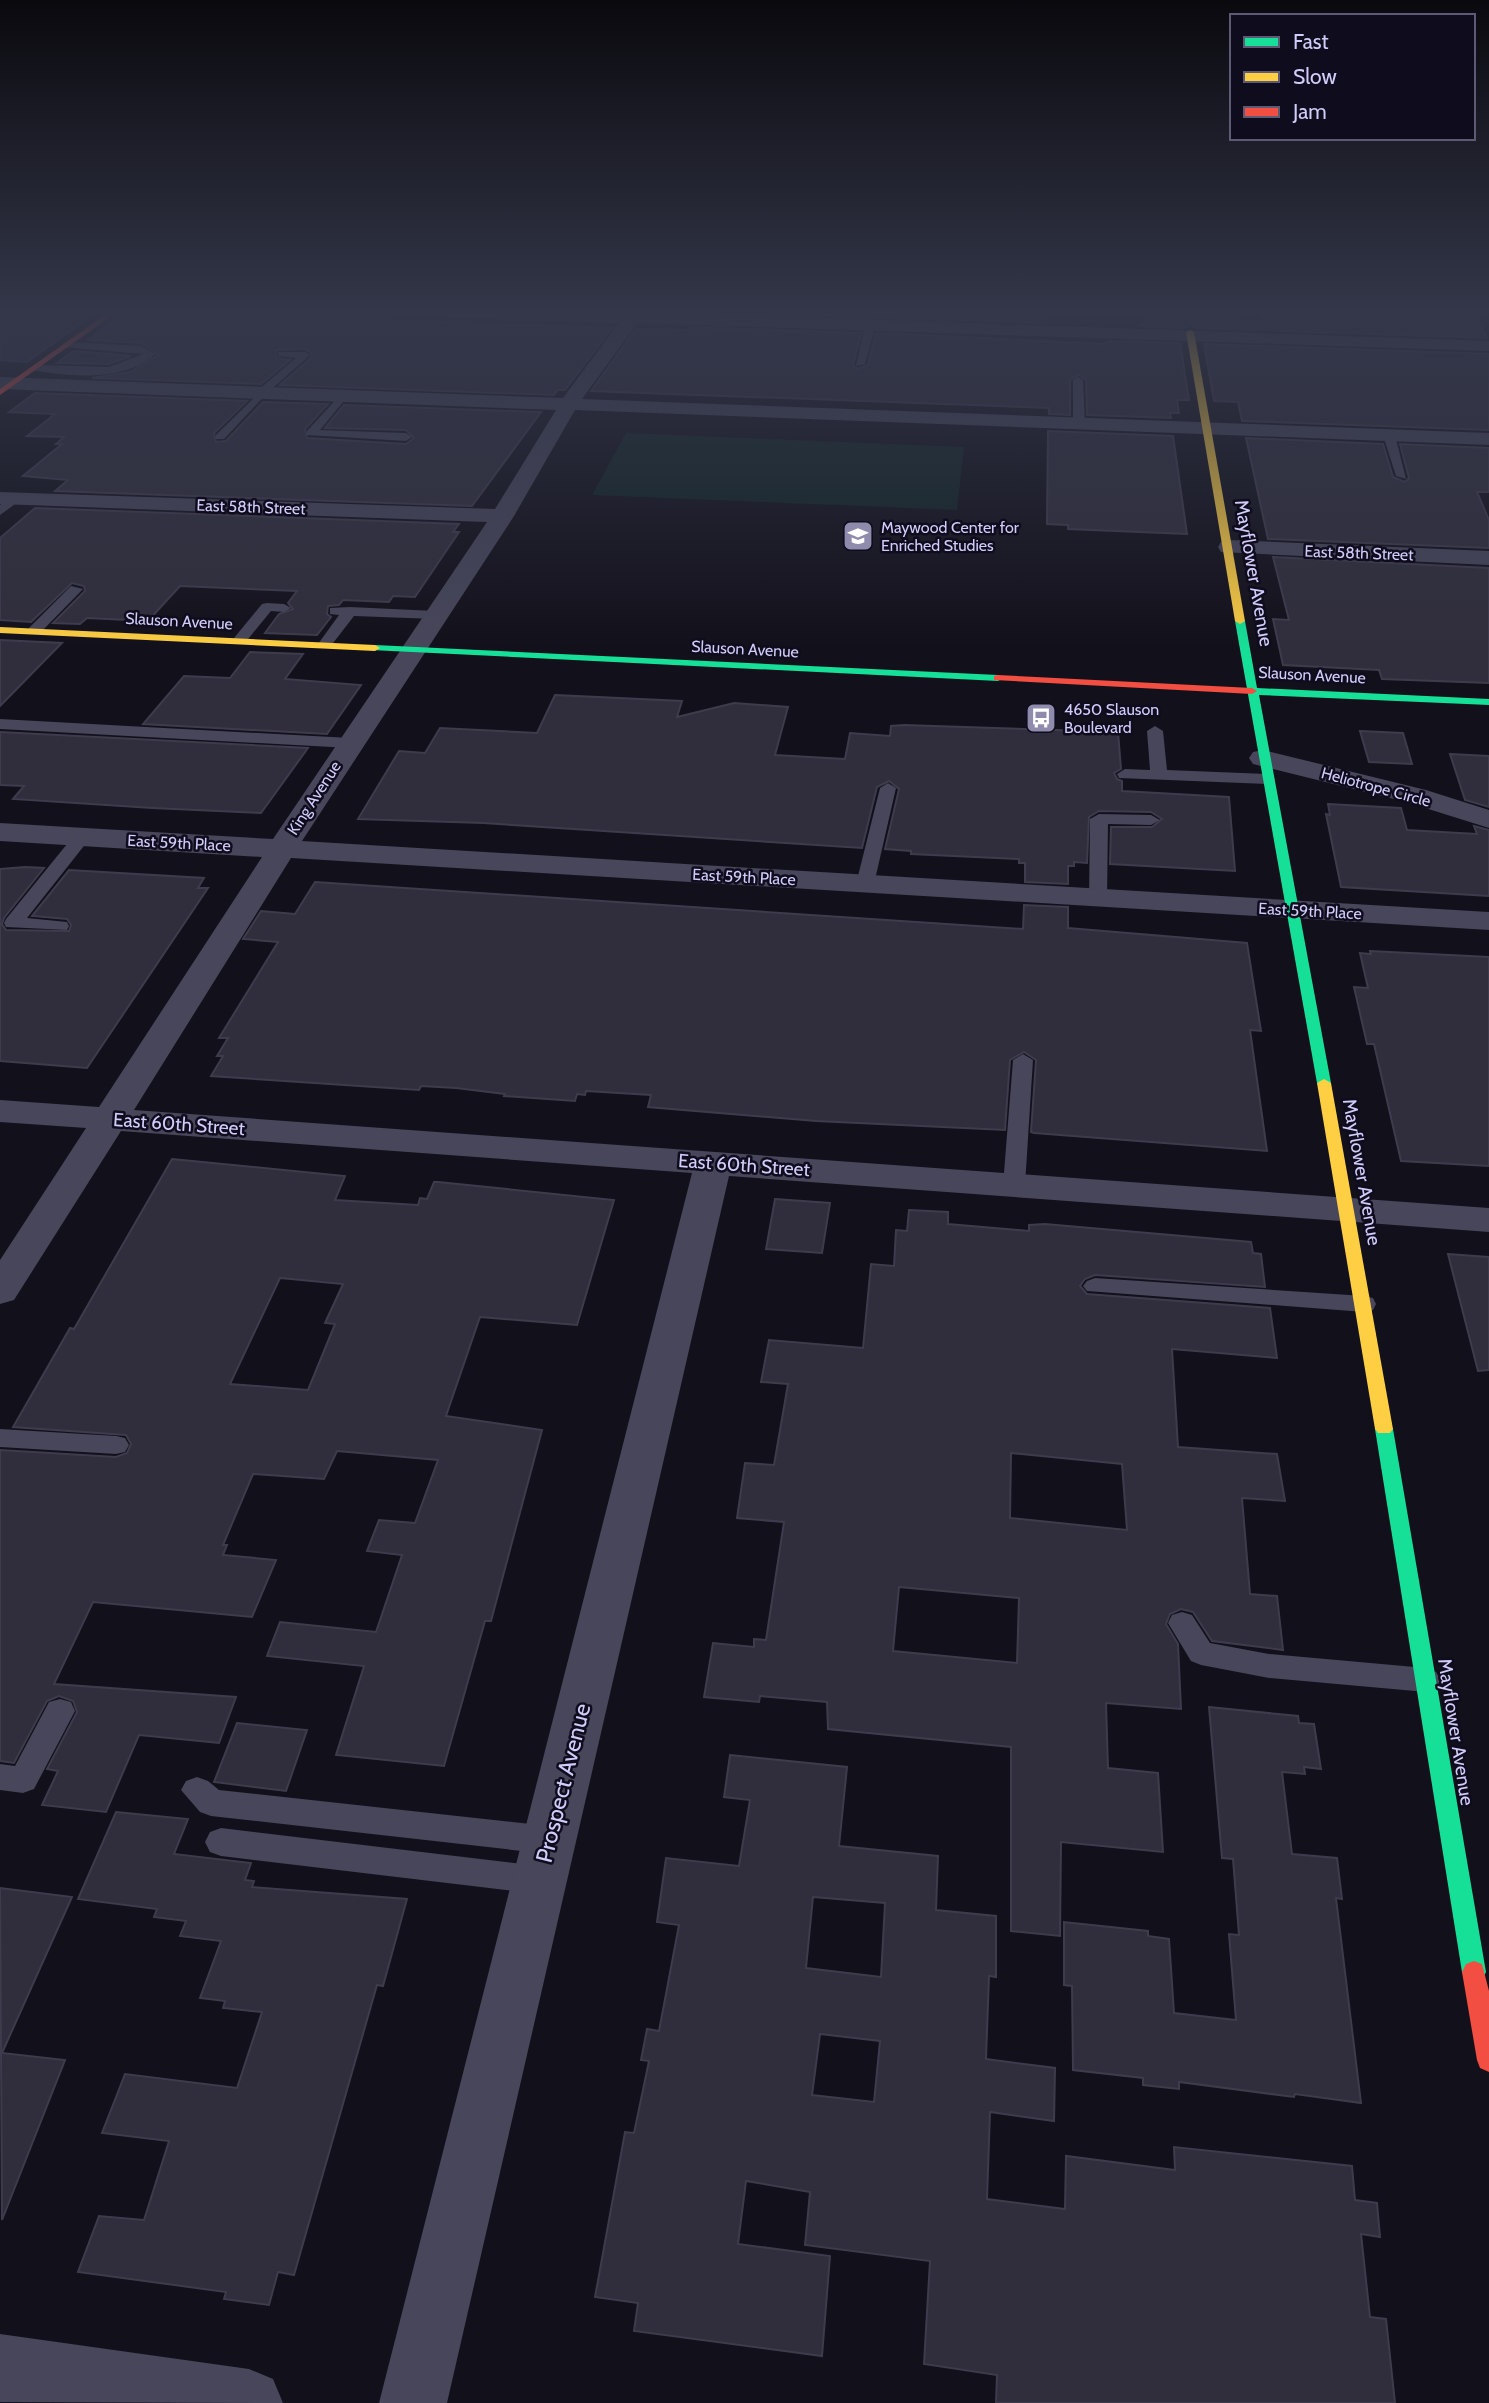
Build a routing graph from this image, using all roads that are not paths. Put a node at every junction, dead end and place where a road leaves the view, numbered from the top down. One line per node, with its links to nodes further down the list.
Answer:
1 (233, 424): 8 (lane)
2 (318, 424): 9 (lane)
3 (556, 424): 13 (street, King Avenue)
4 (1108, 424): 6 (street)
5 (1207, 424): 6 (street, Mayflower Avenue)
6 (1208, 428): 7 (street); 14 (street, Mayflower Avenue)
7 (1389, 435): 10 (street); 11 (lane)
8 (220, 437)
9 (406, 437)
10 (1489, 439)
11 (1402, 476)
12 (5, 503): 13 (street, East 58th Street)
13 (503, 516): 18 (street, King Avenue)
14 (1229, 548): 15 (street, East 58th Street); 24 (street, Mayflower Avenue)
15 (1489, 558)
16 (76, 589): 20 (lane)
17 (284, 608): 21 (lane)
18 (435, 615): 22 (lane); 23 (street, King Avenue)
19 (0, 630): 20 (street, Slauson Avenue)
20 (34, 631): 21 (street, Slauson Avenue)
21 (239, 641): 22 (street, Slauson Avenue)
22 (325, 644): 23 (street, Slauson Avenue)
23 (403, 663): 24 (street, Slauson Avenue); 28 (street, King Avenue)
24 (1253, 690): 25 (street, Slauson Avenue); 29 (street, Mayflower Avenue)
25 (1489, 702)
26 (0, 724): 28 (lane)
27 (1155, 731): 31 (lane)
28 (350, 743): 37 (street, King Avenue)
29 (1265, 769): 31 (lane); 33 (street, Heliotrope Circle); 40 (street, Mayflower Avenue)
30 (1125, 774): 31 (lane)
31 (1159, 775)
32 (888, 788): 38 (lane)
33 (1489, 819)
34 (1151, 820): 39 (lane)
35 (0, 832): 36 (street, East 59th Place)
36 (82, 837): 37 (street, East 59th Place); 42 (lane)
37 (281, 849): 38 (street, East 59th Place); 45 (street, King Avenue)
38 (865, 884): 39 (street, East 59th Place)
39 (1098, 898): 40 (street, East 59th Place)
40 (1292, 909): 41 (street, East 59th Place); 48 (street, Mayflower Avenue)
41 (1489, 921)
42 (60, 926)
43 (1023, 1060): 47 (lane)
44 (0, 1111): 45 (street, East 60th Street)
45 (111, 1119): 46 (street, East 60th Street); 51 (street, King Avenue)
46 (713, 1163): 47 (street, East 60th Street); 61 (street, Prospect Avenue)
47 (1014, 1185): 48 (street, East 60th Street)
48 (1348, 1210): 49 (street, East 60th Street); 52 (street, Mayflower Avenue)
49 (1489, 1220)
50 (1095, 1286): 52 (lane)
51 (0, 1292)
52 (1364, 1304): 56 (street, Mayflower Avenue)
53 (0, 1438): 54 (lane)
54 (116, 1445)
55 (1182, 1623): 56 (lane)
56 (1426, 1680): 62 (street, Mayflower Avenue)
57 (60, 1711): 58 (lane)
58 (0, 1777)
59 (197, 1790): 61 (lane)
60 (221, 1842): 61 (lane)
61 (544, 1860): 65 (street, Prospect Avenue)
62 (1489, 2060)
63 (0, 2368): 64 (street)
64 (249, 2403)
65 (413, 2403)

